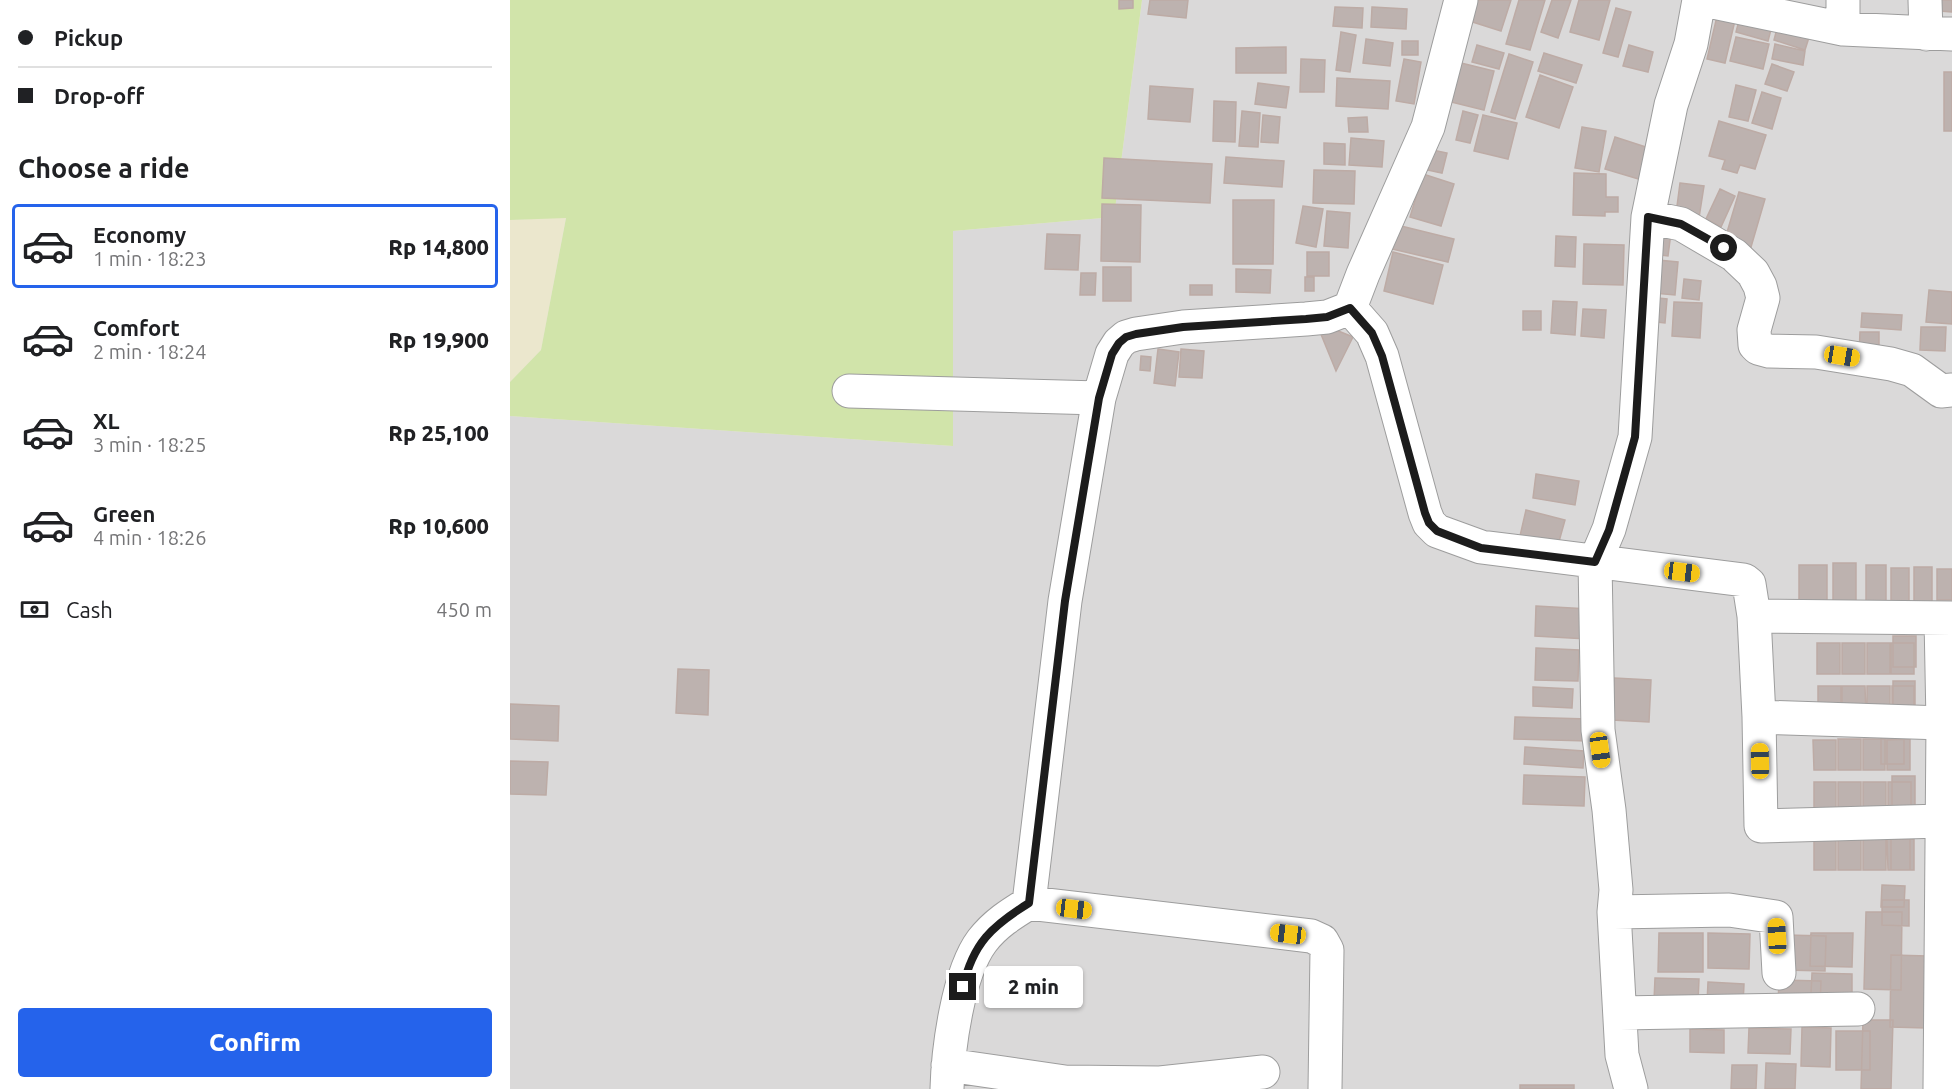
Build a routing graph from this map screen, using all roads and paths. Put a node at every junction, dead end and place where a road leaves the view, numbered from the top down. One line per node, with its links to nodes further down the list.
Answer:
1 (1461, 0): 8 (street)
2 (1699, 0): 7 (street)
3 (1704, 0): 5 (street)
4 (1925, 0): 6 (street)
5 (1843, 15): 6 (street)
6 (1939, 34)
7 (1648, 217): 9 (street); 12 (street)
8 (1350, 308): 11 (street); 12 (street)
9 (1952, 390)
10 (849, 391): 11 (street)
11 (1099, 398): 18 (street)
12 (1595, 562): 13 (street); 19 (street)
13 (1754, 616): 14 (street); 15 (street)
14 (1946, 618): 16 (street)
15 (1759, 717): 16 (street); 17 (street)
16 (1943, 723): 17 (street)
17 (1942, 821): 25 (street)
18 (1029, 903): 24 (street); 26 (street)
19 (1614, 912): 20 (street); 22 (street)
20 (1779, 973)
21 (1858, 1009): 22 (street)
22 (1620, 1013): 27 (street)
23 (1263, 1072): 24 (street)
24 (947, 1077)
25 (1944, 1082)
26 (1325, 1089)
27 (1631, 1089)

